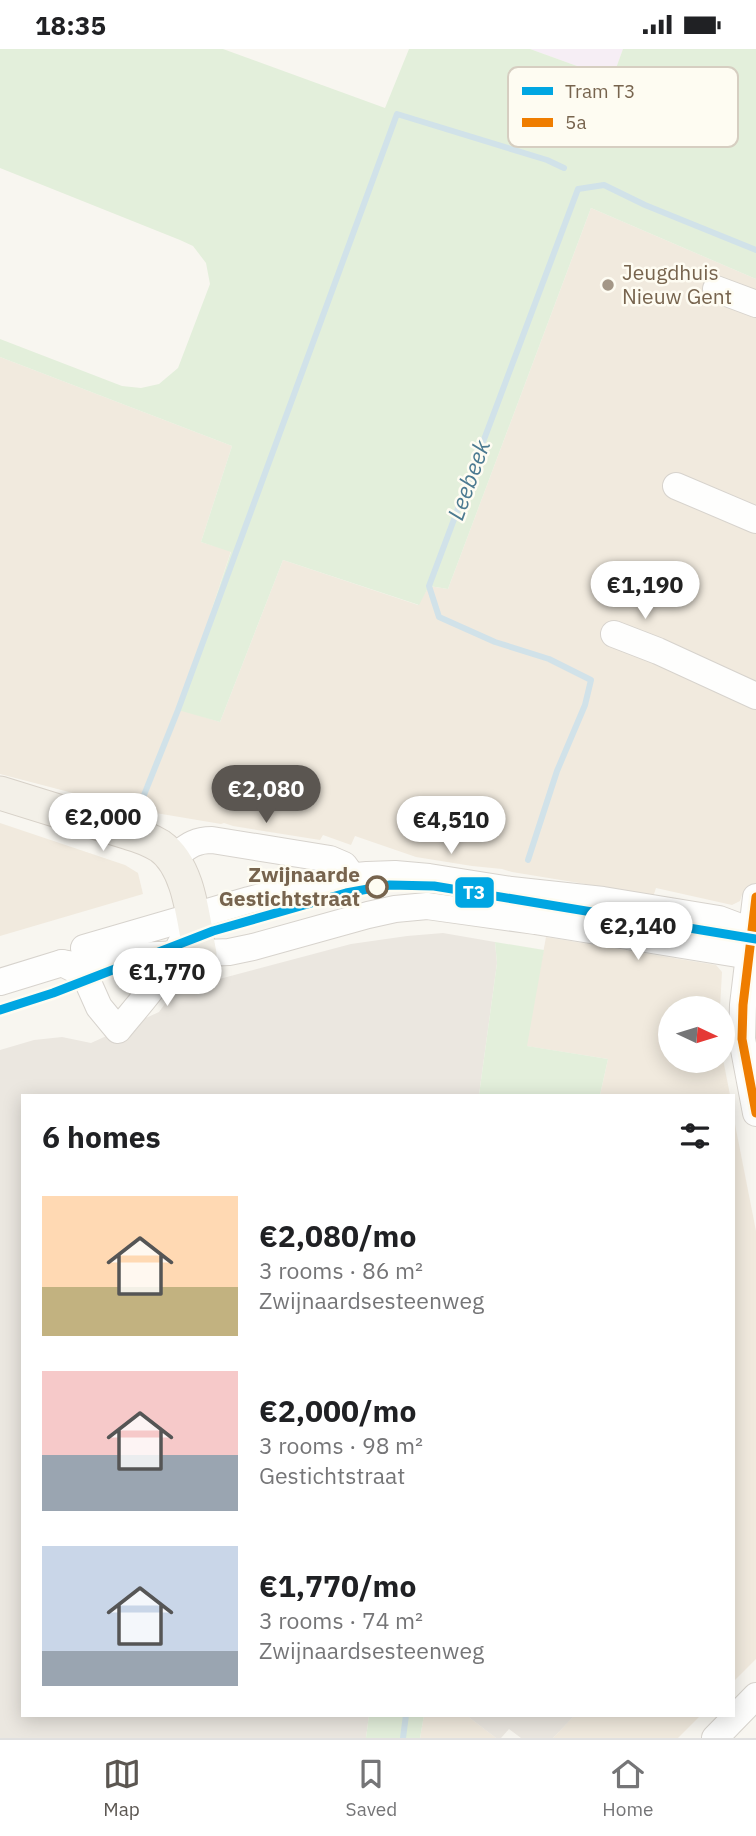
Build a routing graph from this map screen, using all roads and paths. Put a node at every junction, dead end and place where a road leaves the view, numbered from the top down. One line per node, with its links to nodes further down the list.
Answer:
1 (716, 289): 2 (street)
2 (756, 304)
3 (676, 486): 4 (street)
4 (756, 520)
5 (614, 634): 6 (street)
6 (756, 696)
7 (0, 793): 8 (main road)
8 (172, 858): 9 (street); 11 (main road)
9 (352, 876): 11 (street); 12 (street)
10 (756, 897): 12 (street)
11 (193, 916): 13 (main road); 14 (street)
12 (753, 945): 13 (street); 16 (street)
13 (188, 954): 14 (street); 14 (street)
14 (62, 963): 15 (street)
15 (0, 982)
16 (756, 1113)
17 (756, 1696): 18 (street)
18 (715, 1738)

